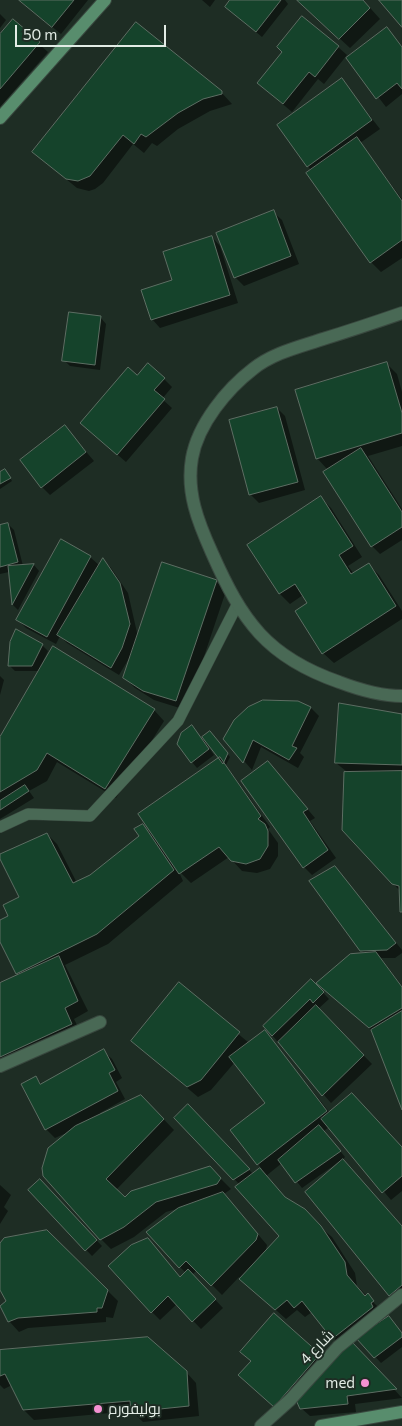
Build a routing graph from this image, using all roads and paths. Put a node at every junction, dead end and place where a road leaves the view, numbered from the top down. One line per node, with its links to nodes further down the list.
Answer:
1 (105, 0): 2 (street)
2 (0, 118)
3 (402, 313): 4 (street)
4 (236, 605): 5 (street); 6 (lane)
5 (402, 696)
6 (0, 827)
7 (100, 1022): 8 (street)
8 (0, 1066)
9 (402, 1295): 11 (street, شارع 4)
10 (402, 1412): 12 (street)
11 (260, 1426)
12 (321, 1426)

